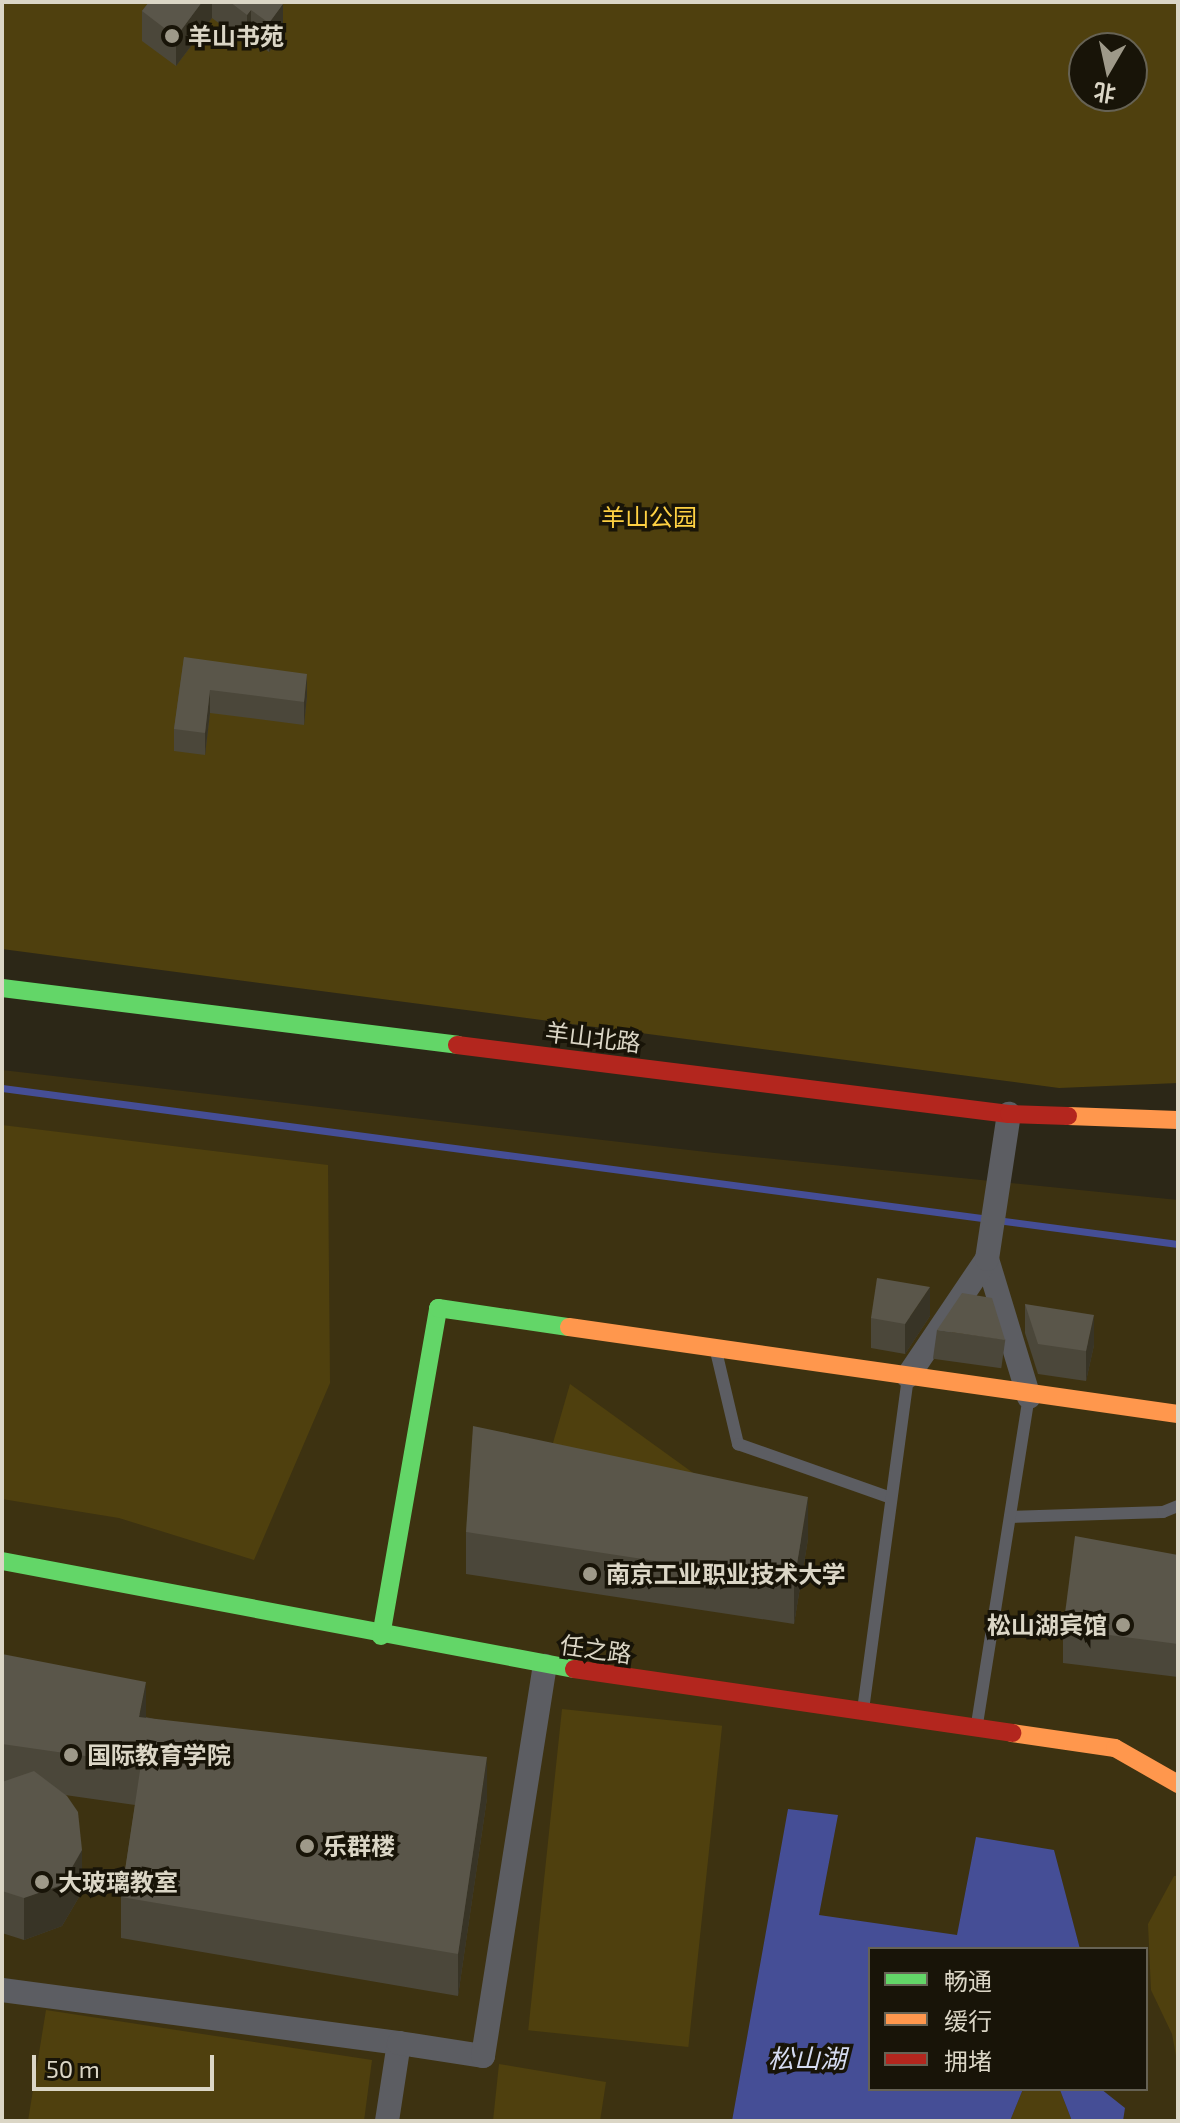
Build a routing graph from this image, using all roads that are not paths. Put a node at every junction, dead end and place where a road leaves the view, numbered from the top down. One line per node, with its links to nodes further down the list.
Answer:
1 (2, 988): 2 (street, 羊山北路)
2 (1009, 1114): 3 (street, 羊山北路); 4 (street)
3 (1178, 1120)
4 (987, 1259): 6 (street); 7 (street)
5 (715, 1348): 6 (street); 9 (lane); 13 (street)
6 (908, 1376): 7 (street); 9 (lane)
7 (1029, 1397): 8 (street); 11 (lane)
8 (1178, 1414)
9 (891, 1498): 15 (lane)
10 (1178, 1506): 11 (lane)
11 (1010, 1517): 16 (lane)
12 (2, 1561): 13 (street, 任之路)
13 (381, 1636): 14 (street, 任之路)
14 (545, 1666): 15 (street, 任之路); 19 (street)
15 (863, 1712): 16 (street, 任之路)
16 (977, 1727): 17 (street, 任之路)
17 (1178, 1784)
18 (2, 1990): 19 (street)
19 (399, 2043): 20 (street)
20 (387, 2121)

